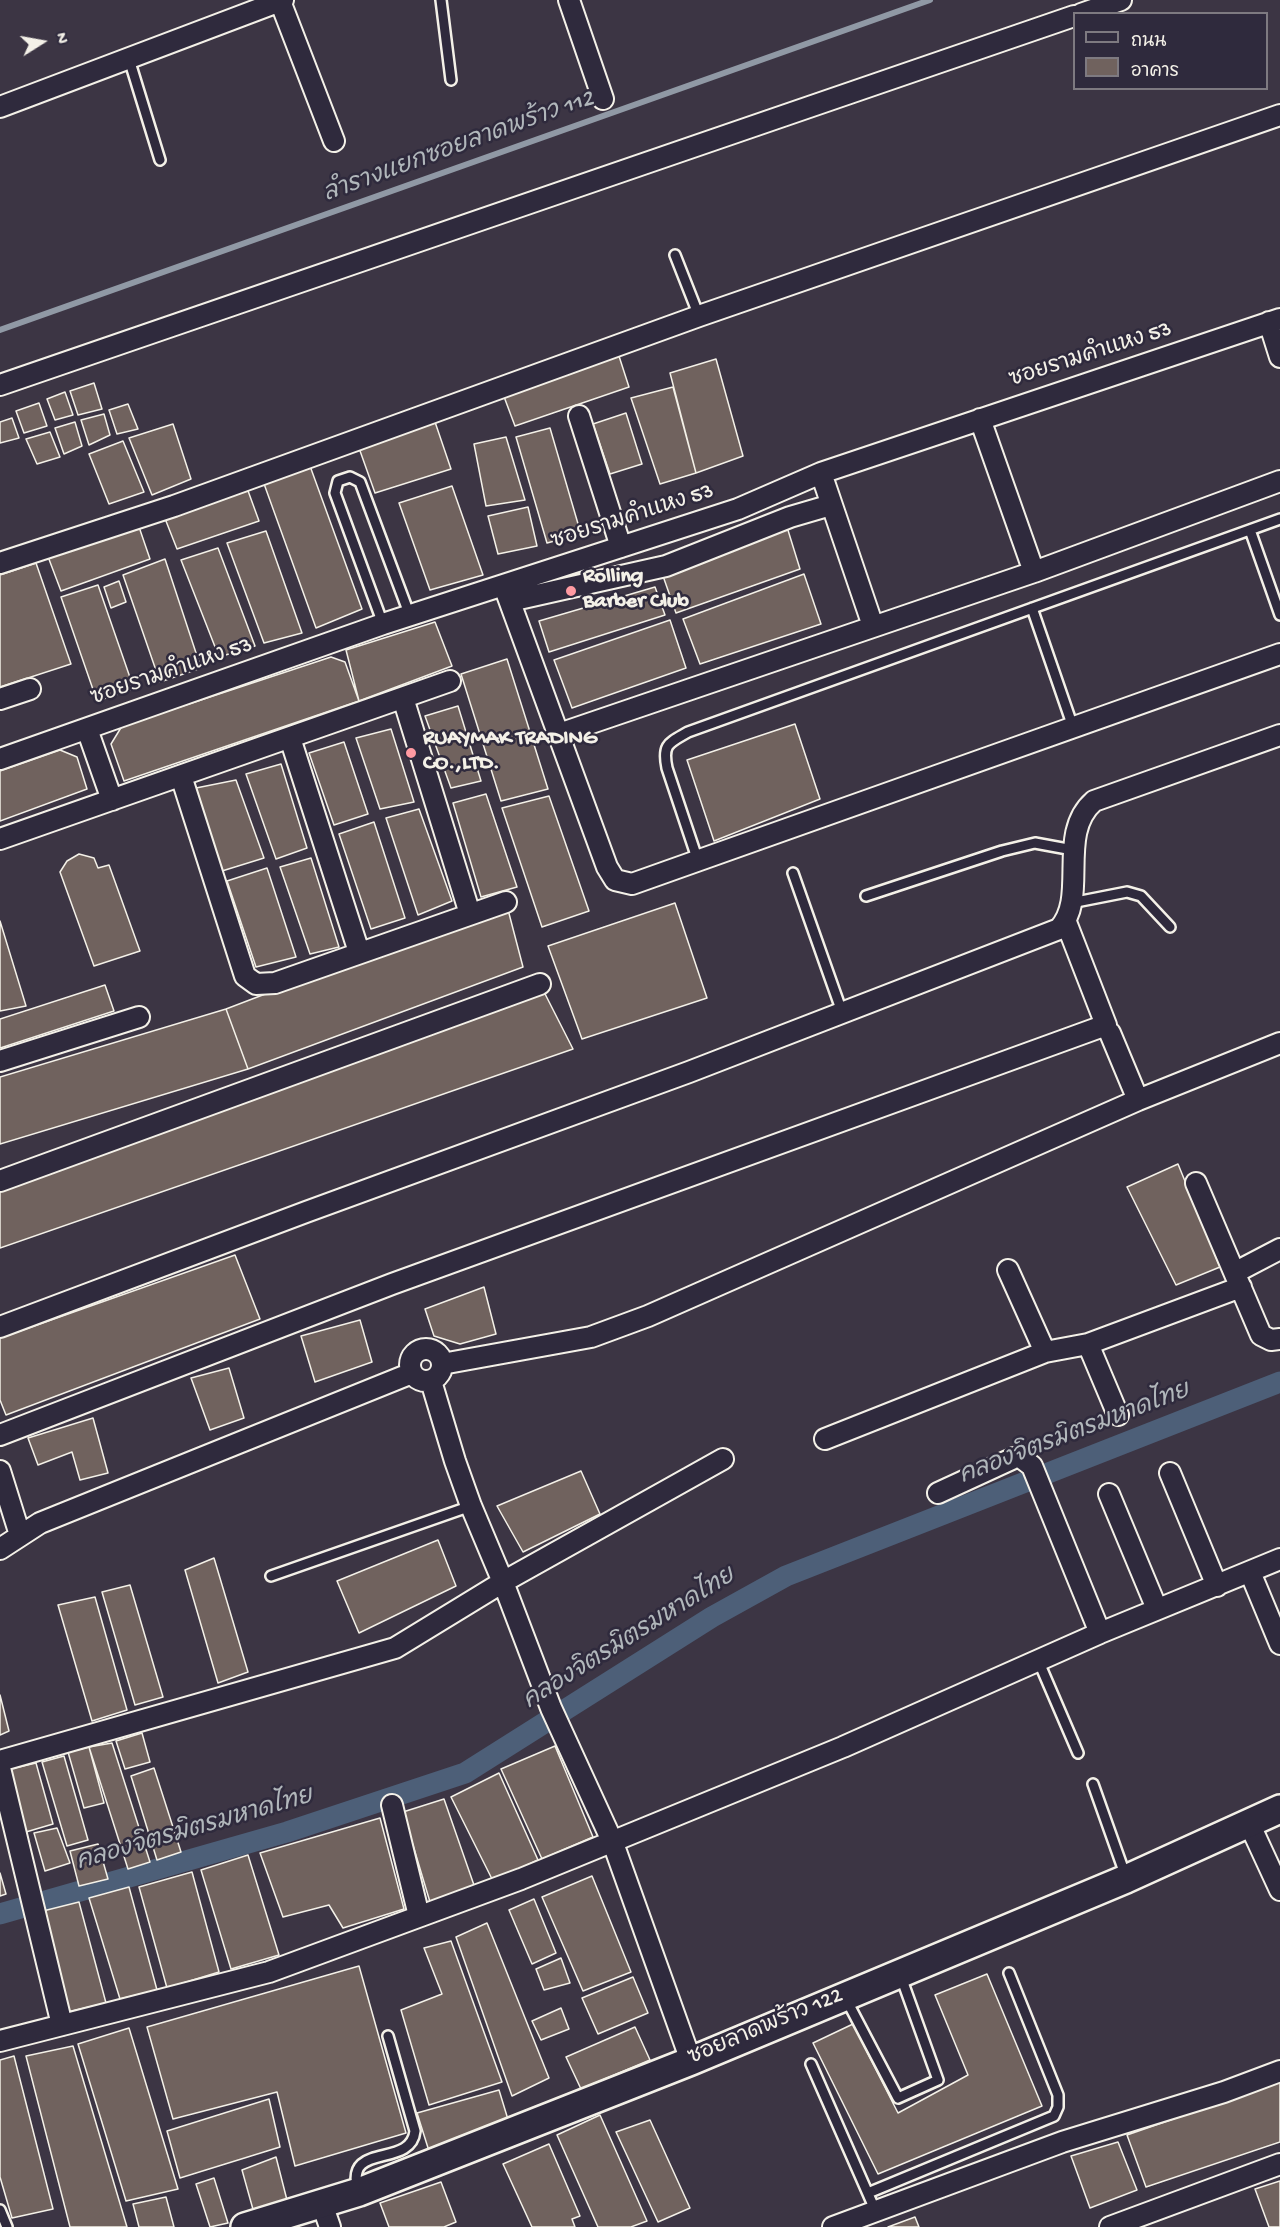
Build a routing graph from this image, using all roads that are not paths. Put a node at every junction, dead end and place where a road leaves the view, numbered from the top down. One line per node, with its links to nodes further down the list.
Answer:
1 (441, 0): 8 (lane)
2 (569, 0): 9 (street)
3 (1120, 0): 5 (street)
4 (282, 1): 7 (street); 12 (street)
5 (1087, 12)
6 (1073, 16): 18 (street)
7 (129, 59): 10 (street); 13 (lane)
8 (451, 80)
9 (603, 99)
10 (0, 107)
11 (1280, 115): 15 (street)
12 (334, 141)
13 (160, 160)
14 (675, 255): 15 (lane)
15 (699, 316): 27 (street)
16 (1274, 321): 17 (street); 20 (street, ซอยรามคำแหง 53)
17 (1280, 357)
18 (0, 385)
19 (579, 416): 26 (street)
20 (980, 419): 21 (street, ซอยรามคำแหง 53); 28 (street)
21 (821, 473): 23 (street); 26 (street, ซอยรามคำแหง 53)
22 (1280, 481): 28 (street)
23 (831, 505): 29 (street); 34 (street)
24 (1280, 519): 25 (lane)
25 (1250, 530): 30 (lane); 31 (lane)
26 (621, 547): 29 (street, ซอยรามคำแหง 53)
27 (0, 563)
28 (1035, 572): 34 (street)
29 (507, 593): 32 (street, ซอยรามคำแหง 53); 42 (street)
30 (1032, 608): 40 (lane); 50 (lane)
31 (1280, 615)
32 (410, 616): 33 (street, ซอยรามคำแหง 53); 33 (lane)
33 (384, 624): 41 (street, ซอยรามคำแหง 53)
34 (873, 626): 42 (street)
35 (1280, 654): 40 (street)
36 (450, 681): 38 (street)
37 (30, 689): 39 (street)
38 (403, 698): 44 (street); 55 (street)
39 (0, 699)
40 (1074, 727): 50 (street)
41 (87, 729): 45 (street, ซอยรามคำแหง 53); 47 (street)
42 (559, 734): 50 (street)
43 (1280, 735): 49 (street)
44 (290, 738): 46 (street); 57 (street)
45 (0, 759)
46 (181, 776): 47 (street); 57 (street)
47 (112, 800): 48 (street)
48 (0, 839)
49 (1073, 850): 52 (lane); 54 (street)
50 (698, 861)
51 (793, 873): 59 (lane)
52 (866, 896)
53 (506, 902): 55 (street)
54 (1068, 912): 56 (lane); 59 (street); 78 (street)
55 (470, 914): 57 (street)
56 (1170, 927)
57 (359, 952)
58 (540, 984): 65 (street)
59 (842, 1012): 70 (street)
60 (139, 1017): 63 (street)
61 (1110, 1033): 64 (street)
62 (1280, 1043): 64 (street)
63 (0, 1061)
64 (1138, 1100): 74 (street)
65 (0, 1181)
66 (1196, 1183): 69 (street)
67 (1280, 1249): 69 (street)
68 (1008, 1270): 73 (street)
69 (1239, 1280): 71 (street); 72 (street)
70 (0, 1327)
71 (1280, 1339)
72 (1088, 1344): 73 (street); 77 (street)
73 (1045, 1352): 79 (street)
74 (442, 1364): 75 (street); 76 (street)
75 (412, 1373): 76 (street); 86 (street)
76 (431, 1381): 85 (street)
77 (1118, 1415)
78 (0, 1435)
79 (825, 1439)
80 (723, 1459): 91 (street)
81 (0, 1471): 86 (street)
82 (1170, 1473): 92 (street)
83 (938, 1493): 94 (street)
84 (1109, 1494): 93 (street)
85 (471, 1506): 90 (lane); 91 (street)
86 (20, 1535): 87 (street)
87 (0, 1549)
88 (1280, 1559): 89 (street)
89 (1250, 1572): 92 (street); 95 (street)
90 (271, 1576)
91 (503, 1582): 98 (street); 105 (street)
92 (1217, 1586): 93 (street)
93 (1157, 1609): 94 (street)
94 (1100, 1633): 96 (street)
95 (1280, 1644)
96 (1038, 1659): 97 (lane); 105 (street)
97 (1078, 1753)
98 (0, 1761)
99 (0, 1767): 104 (street)
100 (1093, 1784): 106 (lane)
101 (392, 1804): 108 (street)
102 (1280, 1809): 103 (street, ซอยลาดพร้าว 122)
103 (1249, 1823): 106 (street, ซอยลาดพร้าว 122); 107 (street)
104 (8, 1834): 112 (street)
105 (613, 1843): 108 (street); 115 (street)
106 (1126, 1879): 109 (street, ซอยลาดพร้าว 122)
107 (1280, 1890)
108 (419, 1916): 112 (street)
109 (899, 1972): 111 (street, ซอยลาดพร้าว 122); 111 (lane)
110 (1009, 1973): 120 (lane)
111 (844, 1996): 115 (street, ซอยลาดพร้าว 122)
112 (62, 2025): 114 (street)
113 (388, 2036): 119 (lane)
114 (0, 2042)
115 (691, 2061): 119 (street, ซอยลาดพร้าว 122)
116 (811, 2064): 120 (lane)
117 (1280, 2071): 122 (street)
118 (1280, 2164): 127 (street)
119 (359, 2192): 123 (street, ซอยลาดพร้าว 122)
120 (867, 2193): 122 (lane)
121 (0, 2210): 124 (lane)
122 (876, 2212): 126 (street)
123 (326, 2216): 125 (street, ซอยลาดพร้าว 122)
124 (8, 2227)
125 (245, 2227)
126 (833, 2227)
127 (1110, 2227)

